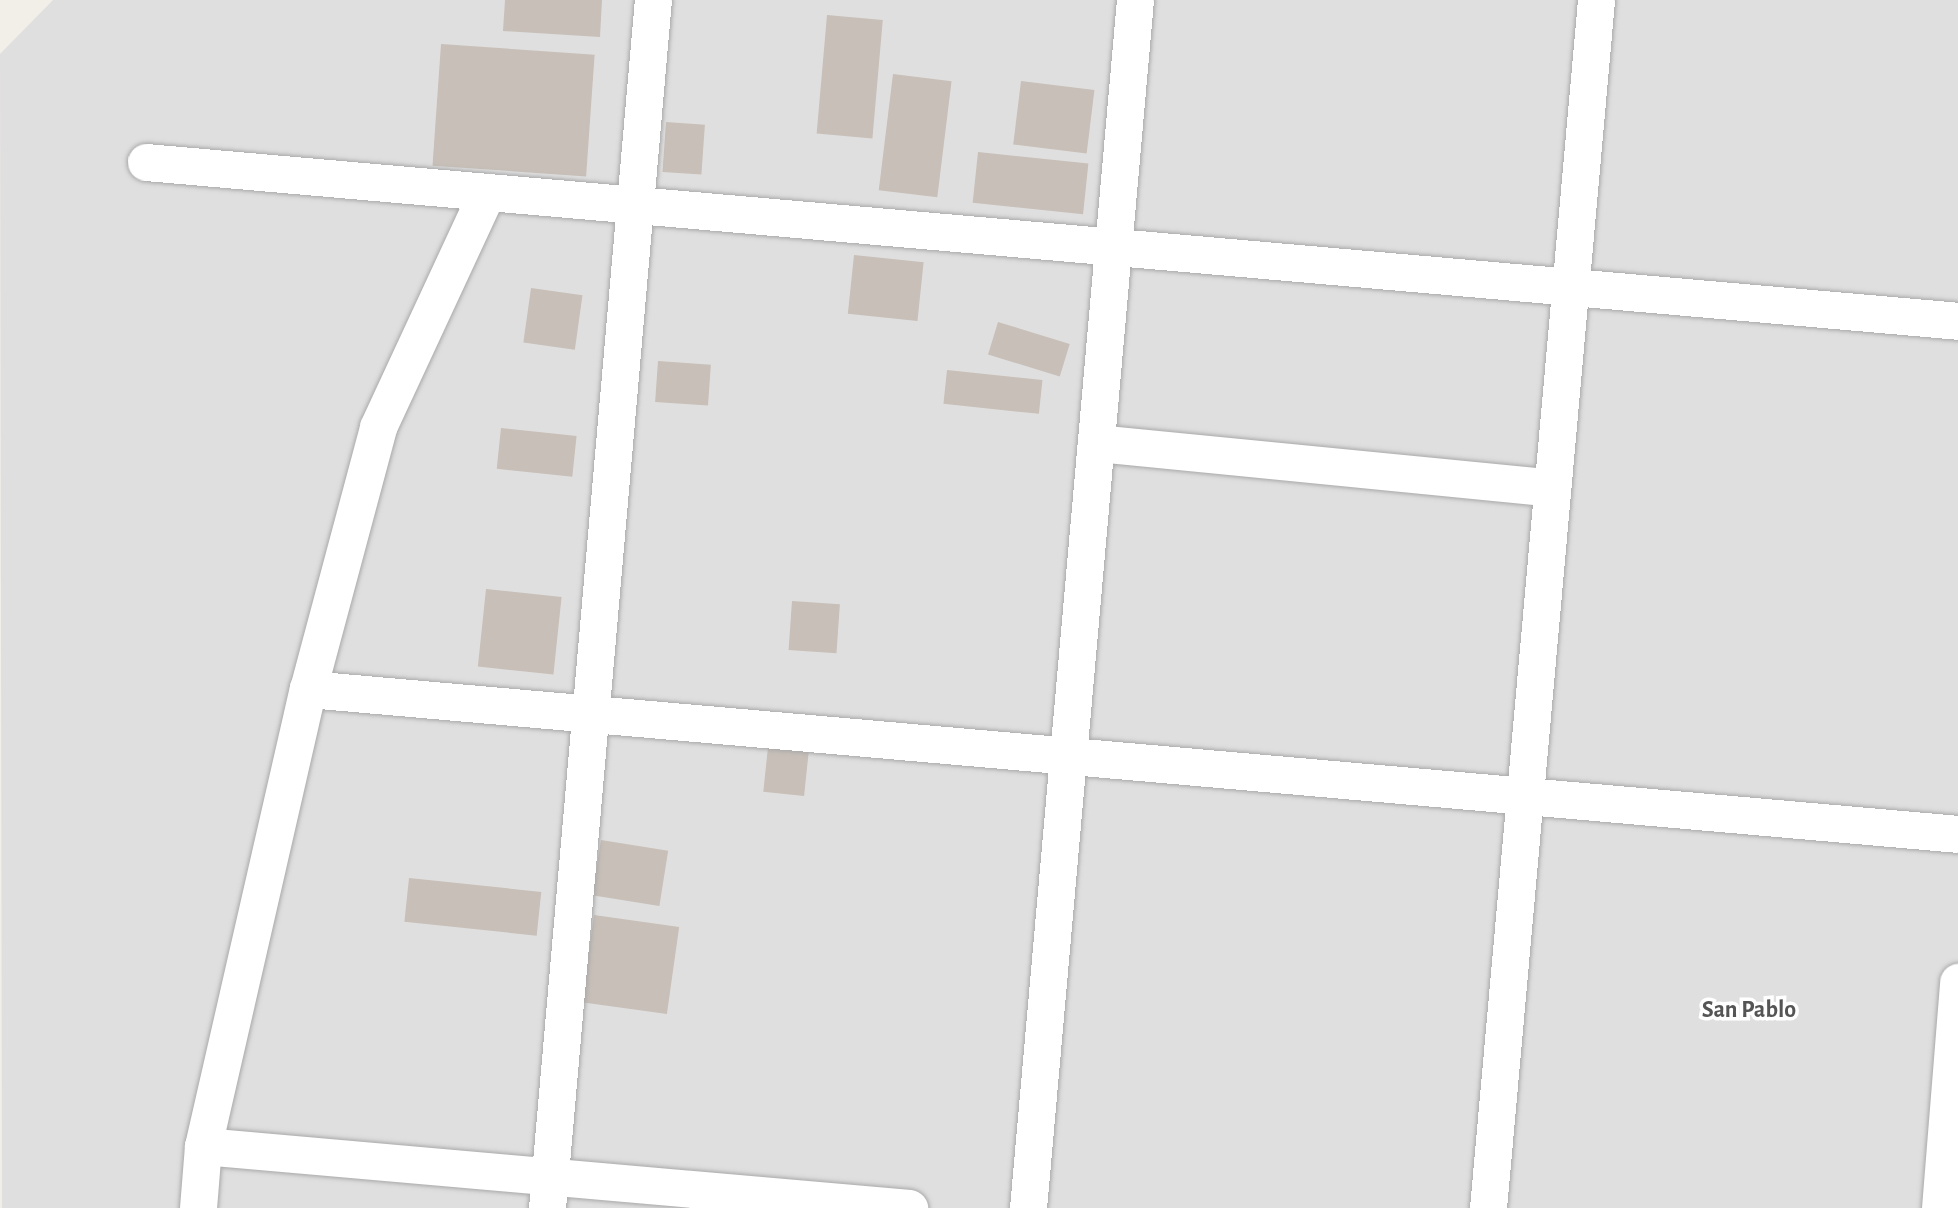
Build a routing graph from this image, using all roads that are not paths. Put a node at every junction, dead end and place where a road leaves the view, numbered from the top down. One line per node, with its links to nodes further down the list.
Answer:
1 (653, 0): 6 (street)
2 (1135, 0): 7 (street)
3 (1596, 0): 8 (street)
4 (146, 162): 5 (street)
5 (487, 192): 6 (street); 12 (street)
6 (635, 205): 7 (street); 13 (street)
7 (1115, 247): 8 (street); 10 (street)
8 (1568, 287): 9 (street); 11 (street)
9 (1958, 321)
10 (1096, 443): 11 (street); 14 (street)
11 (1552, 488): 15 (street)
12 (308, 690): 13 (street); 18 (street)
13 (590, 714): 14 (street); 19 (street)
14 (1066, 756): 15 (street); 22 (street)
15 (1527, 796): 16 (street); 23 (street)
16 (1958, 834)
17 (1958, 982): 24 (street)
18 (203, 1146): 19 (street); 20 (street)
19 (548, 1192): 21 (street)
20 (198, 1208)
21 (909, 1208)
22 (1028, 1208)
23 (1488, 1208)
24 (1940, 1208)

